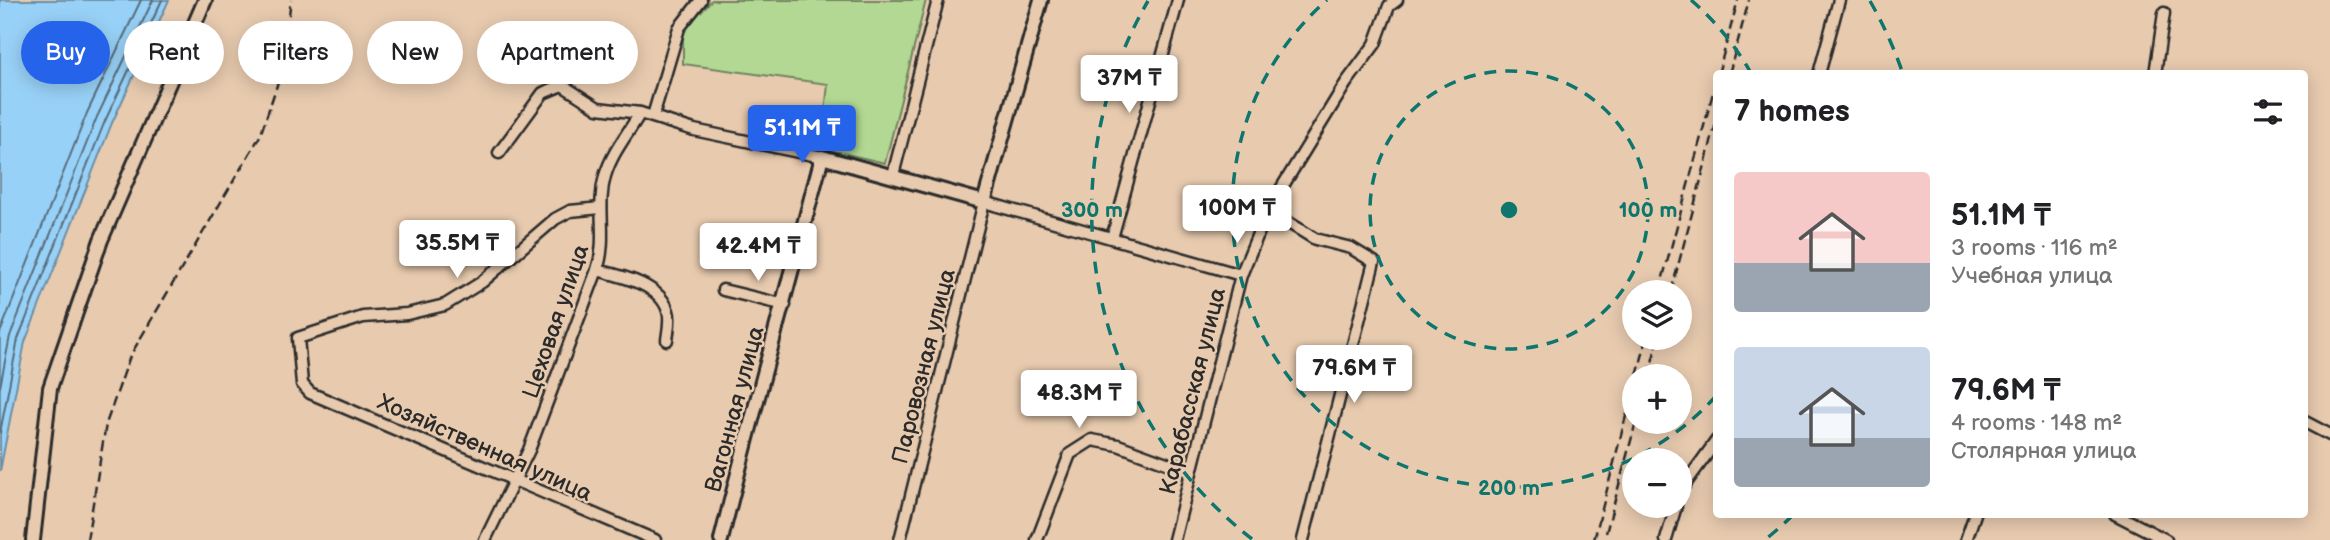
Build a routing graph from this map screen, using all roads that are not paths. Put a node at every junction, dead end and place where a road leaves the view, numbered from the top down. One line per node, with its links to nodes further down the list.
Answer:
1 (205, 0): 35 (street)
2 (701, 0): 13 (street)
3 (938, 0): 16 (street)
4 (1041, 0): 17 (street)
5 (1178, 0): 20 (street)
6 (1378, 0): 8 (street)
7 (1839, 0): 10 (street)
8 (1393, 3): 19 (street, Карабасская улица)
9 (2164, 13): 11 (street)
10 (1820, 70)
11 (2156, 70)
12 (640, 113): 13 (street); 14 (street); 18 (street, Цеховая улица)
13 (653, 116): 15 (street)
14 (499, 153)
15 (822, 157): 16 (street); 24 (street, Вагонная улица)
16 (893, 175): 17 (street)
17 (984, 202): 20 (street); 39 (street, Паровозная улица)
18 (601, 208): 21 (street, Цеховая улица); 31 (street, Хозяйственная улица)
19 (1268, 210): 22 (street, Карабасская улица); 42 (street)
20 (1112, 238): 22 (street)
21 (597, 270): 25 (street); 31 (street, Цеховая улица)
22 (1241, 275): 29 (street, Карабасская улица)
23 (723, 290): 24 (street)
24 (785, 305): 38 (street, Вагонная улица)
25 (667, 340)
26 (2308, 424): 27 (street)
27 (2330, 435)
28 (1713, 446): 30 (street)
29 (1191, 472): 40 (street); 41 (street, Карабасская улица)
30 (1692, 474)
31 (514, 478): 36 (street, Цеховая улица); 37 (street, Хозяйственная улица)
32 (1672, 518): 43 (street)
33 (1974, 518): 44 (street)
34 (2123, 518): 45 (street)
35 (33, 540)
36 (485, 540)
37 (654, 540)
38 (721, 540)
39 (900, 540)
40 (1037, 540)
41 (1174, 540)
42 (1303, 540)
43 (1666, 540)
44 (1966, 540)
45 (2166, 540)

